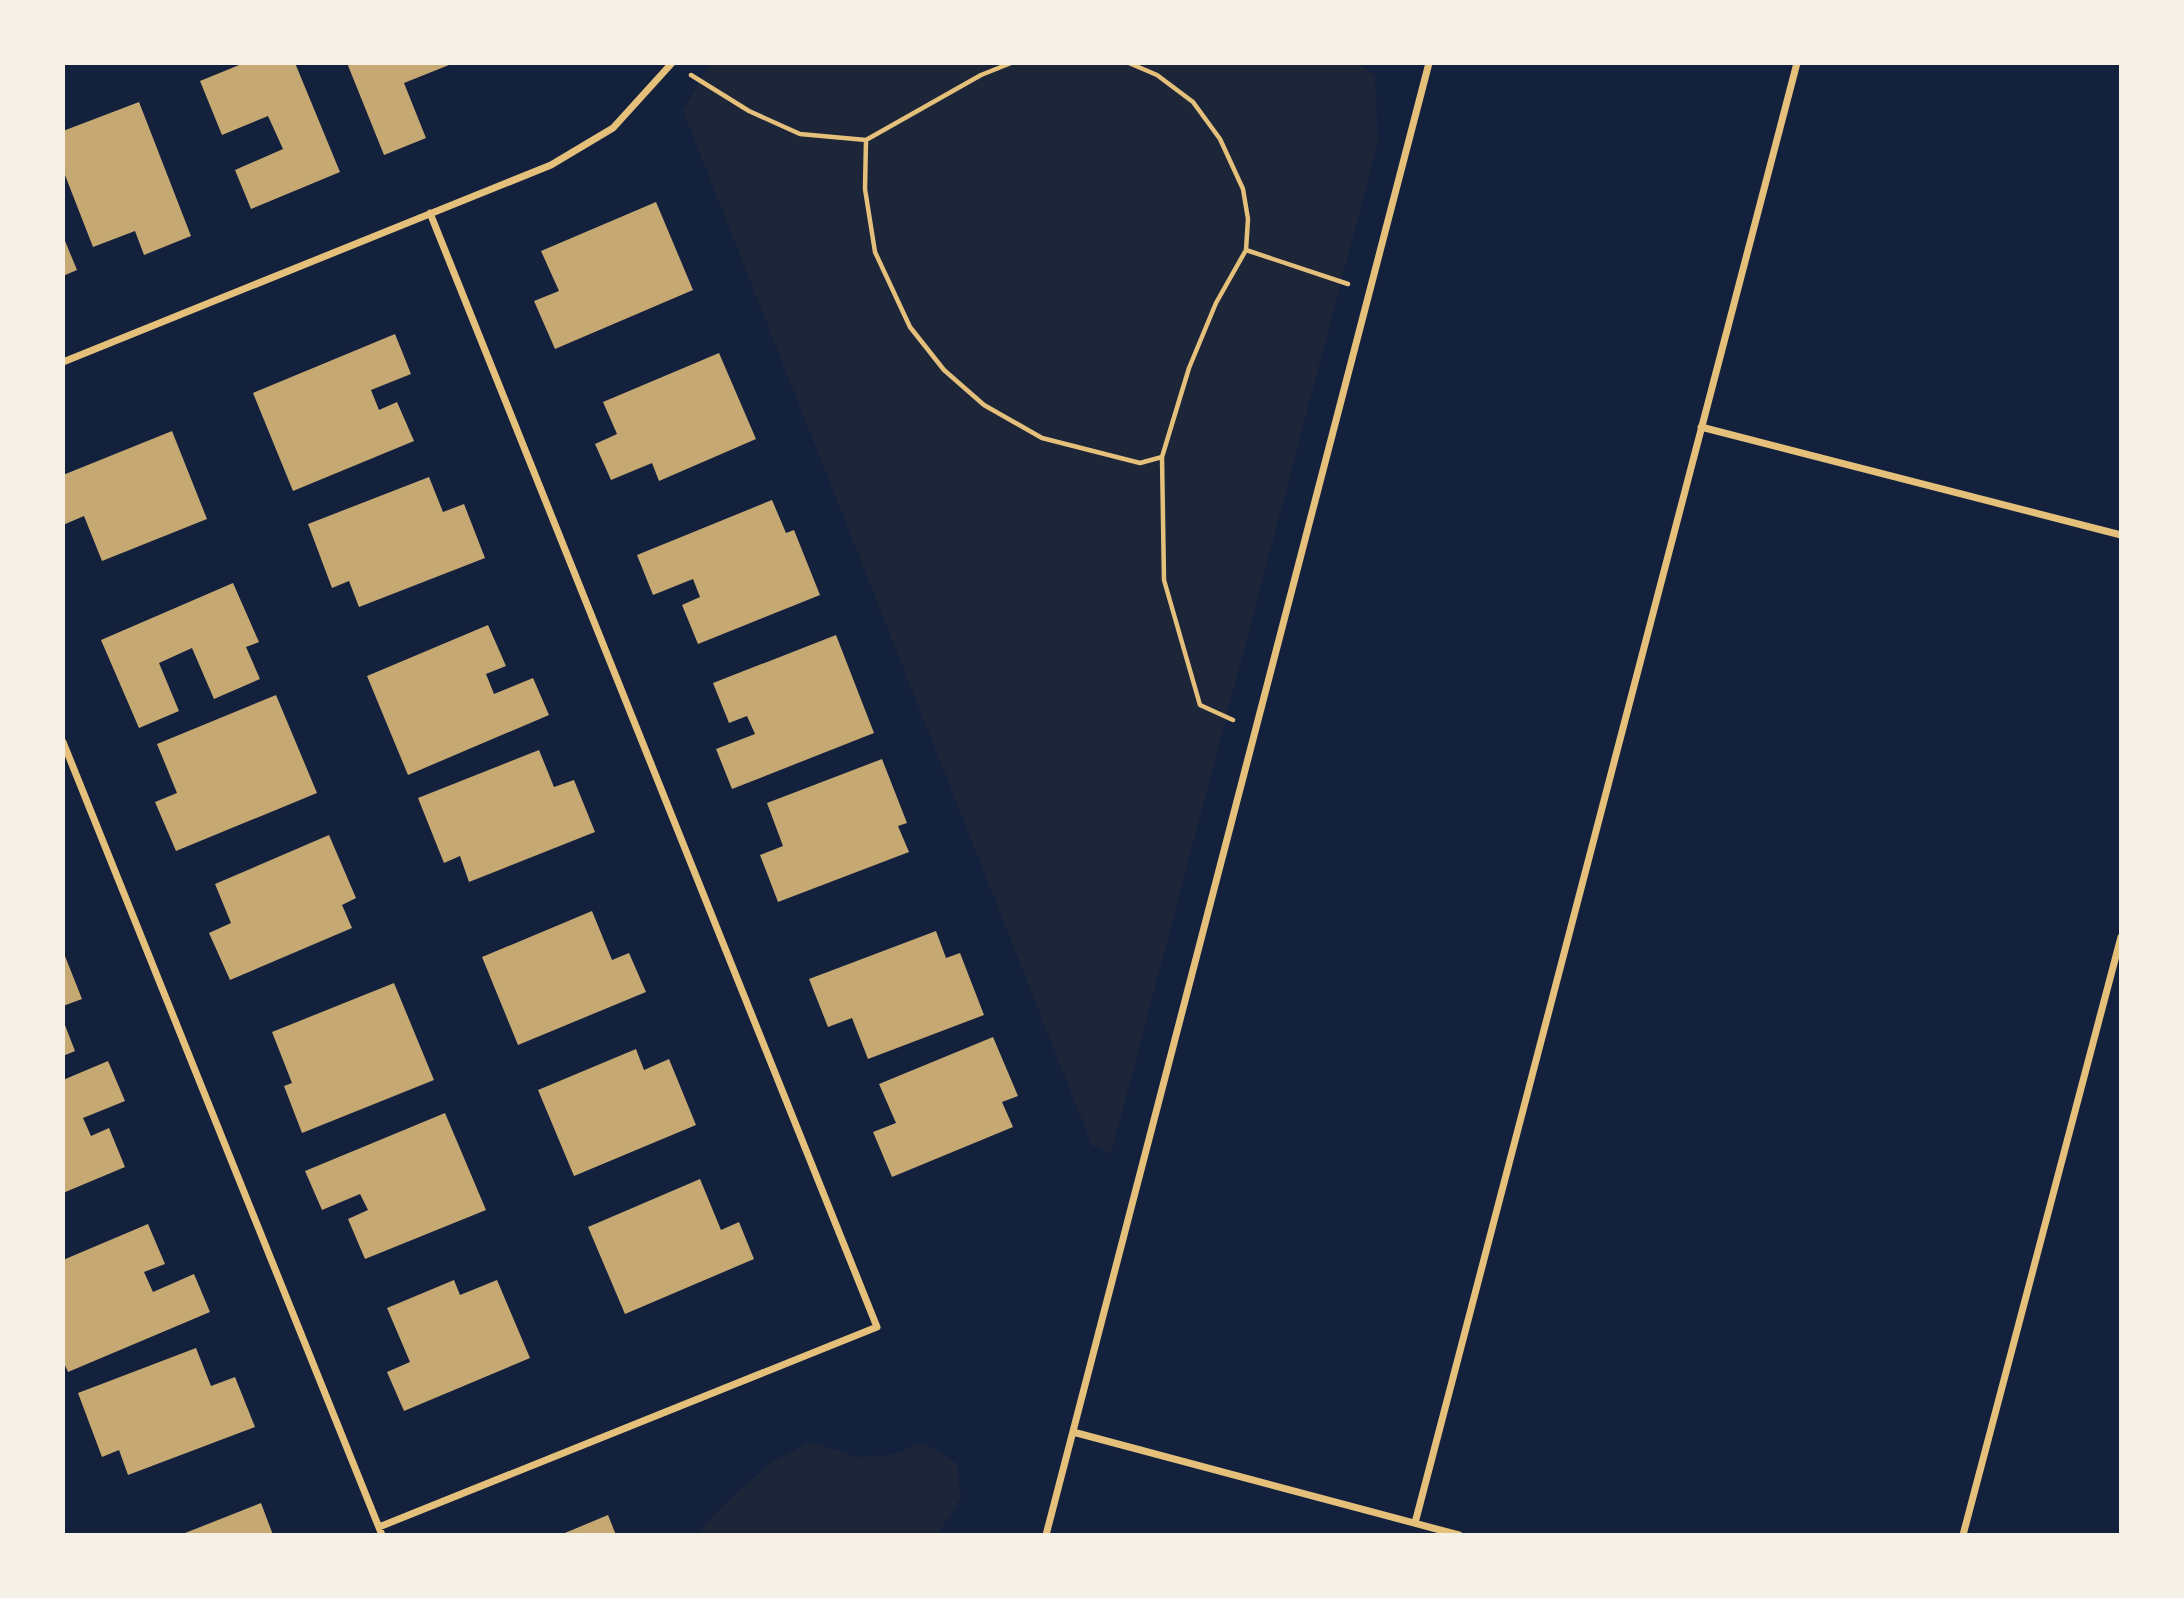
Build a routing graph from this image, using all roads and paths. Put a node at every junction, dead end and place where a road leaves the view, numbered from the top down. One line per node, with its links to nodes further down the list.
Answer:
1 (672, 63): 8 (street)
2 (1012, 63): 7 (path)
3 (1129, 63): 9 (path)
4 (1429, 63): 10 (street)
5 (1797, 63): 12 (street)
6 (684, 70): 7 (path)
7 (866, 140): 13 (path)
8 (430, 213): 11 (street); 20 (street)
9 (1246, 250): 10 (path); 13 (path)
10 (1369, 292): 15 (street)
11 (63, 362)
12 (1701, 427): 14 (street); 19 (street)
13 (1162, 457): 15 (path)
14 (2121, 535)
15 (1255, 730): 18 (street)
16 (63, 742): 20 (street)
17 (2121, 937): 23 (street)
18 (1073, 1432): 19 (street); 21 (street)
19 (1415, 1523): 22 (street)
20 (380, 1531)
21 (1046, 1535)
22 (1459, 1535)
23 (1963, 1535)

